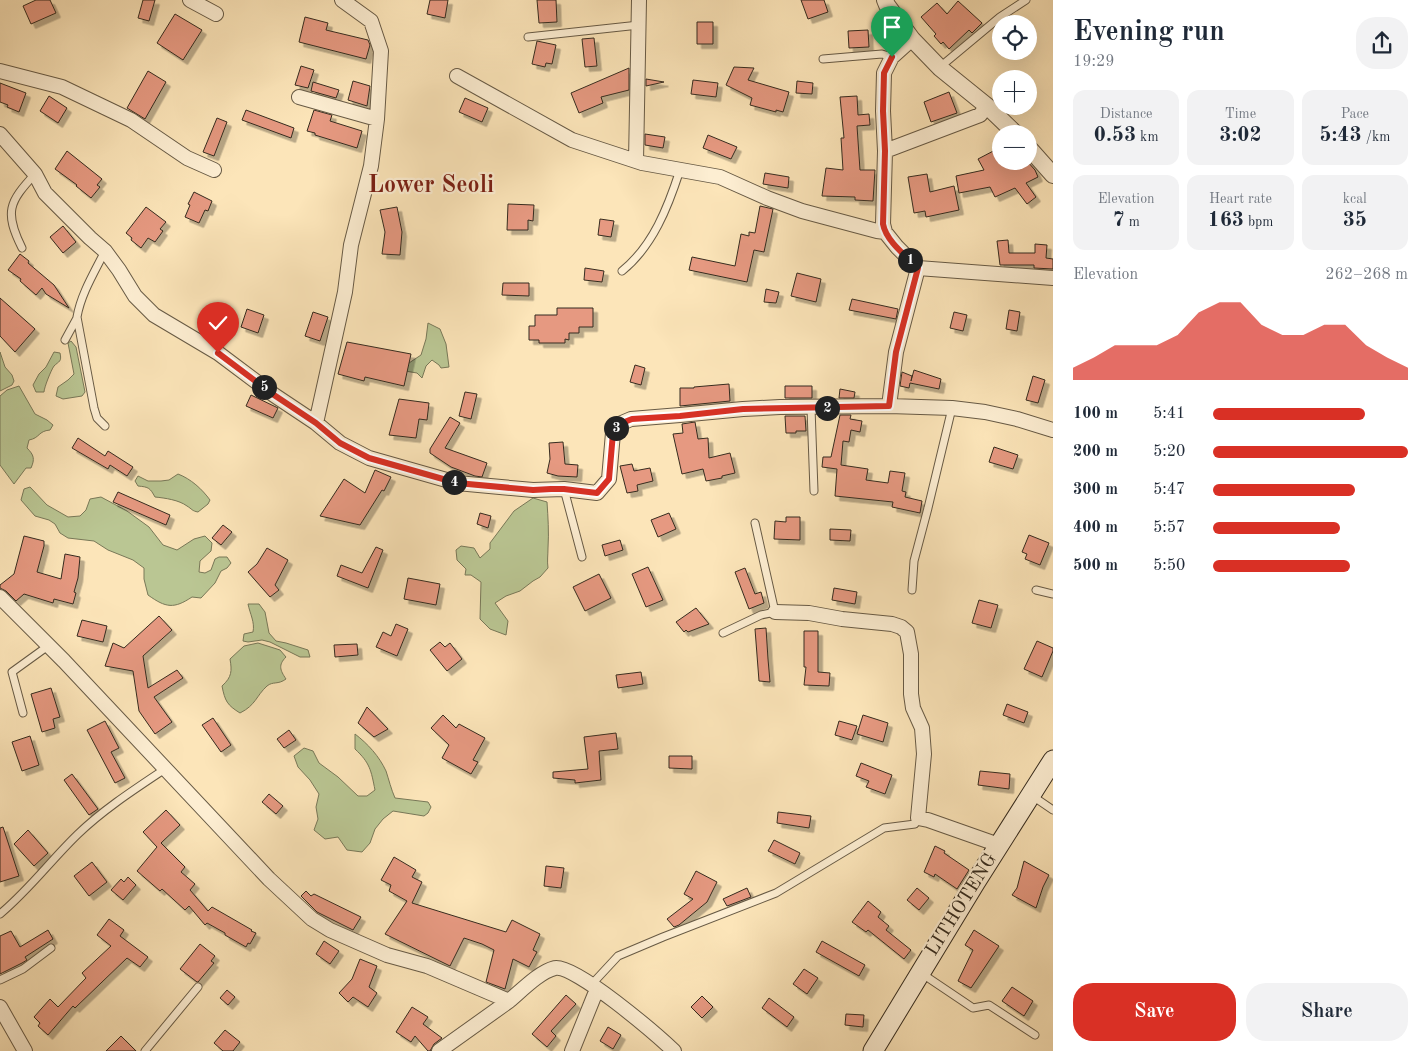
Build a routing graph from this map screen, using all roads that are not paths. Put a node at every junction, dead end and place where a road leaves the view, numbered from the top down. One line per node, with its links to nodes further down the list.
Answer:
1 (190, 0): 6 (street)
2 (342, 0): 17 (street)
3 (640, 0): 7 (street)
4 (886, 0): 9 (street)
5 (1026, 0): 12 (lane)
6 (216, 14)
7 (640, 25): 8 (lane); 22 (street)
8 (528, 37)
9 (912, 39): 10 (street); 12 (street)
10 (892, 57): 11 (lane); 20 (street)
11 (823, 59)
12 (940, 68): 16 (street)
13 (0, 71): 23 (street)
14 (457, 76): 22 (street)
15 (298, 97): 17 (street)
16 (987, 106): 18 (street); 20 (street)
17 (378, 118): 38 (street)
18 (1007, 125)
19 (0, 134): 25 (street)
20 (885, 151): 27 (street)
21 (1037, 157): 26 (street)
22 (636, 161): 24 (street)
23 (214, 170)
24 (680, 170): 27 (street); 31 (lane)
25 (35, 174): 28 (lane); 29 (street)
26 (1053, 175)
27 (885, 232): 30 (street)
28 (22, 248)
29 (105, 252): 33 (lane); 38 (street)
30 (918, 268): 32 (street); 35 (street)
31 (622, 271)
32 (1053, 278)
33 (77, 317): 34 (lane); 39 (lane)
34 (65, 340)
35 (889, 406): 36 (street); 37 (street)
36 (811, 408): 41 (street); 42 (lane)
37 (952, 408): 40 (street); 45 (lane)
38 (316, 423): 41 (street)
39 (105, 426)
40 (1053, 430)
41 (564, 489): 44 (lane)
42 (814, 491)
43 (754, 524): 49 (lane)
44 (582, 557)
45 (912, 590)
46 (1036, 590): 47 (lane)
47 (1053, 594)
48 (0, 597): 51 (street)
49 (775, 612): 50 (lane); 57 (street)
50 (723, 633)
51 (48, 646): 52 (lane); 54 (street)
52 (24, 713)
53 (1053, 760): 55 (main road, LITHOTENG)
54 (165, 770): 59 (lane); 65 (street)
55 (1031, 794): 56 (lane); 58 (main road, LITHOTENG)
56 (1053, 810)
57 (918, 818): 58 (street); 63 (lane)
58 (999, 845): 61 (main road, LITHOTENG)
59 (0, 914)
60 (51, 948): 62 (lane)
61 (920, 973): 67 (lane); 73 (main road, LITHOTENG)
62 (0, 980)
63 (594, 986): 65 (street); 71 (street); 72 (street)
64 (198, 987): 69 (lane)
65 (509, 1001): 70 (street)
66 (0, 1007): 68 (street)
67 (1035, 1035)
68 (25, 1051)
69 (145, 1051)
70 (439, 1051)
71 (572, 1051)
72 (674, 1051)
73 (873, 1051)

